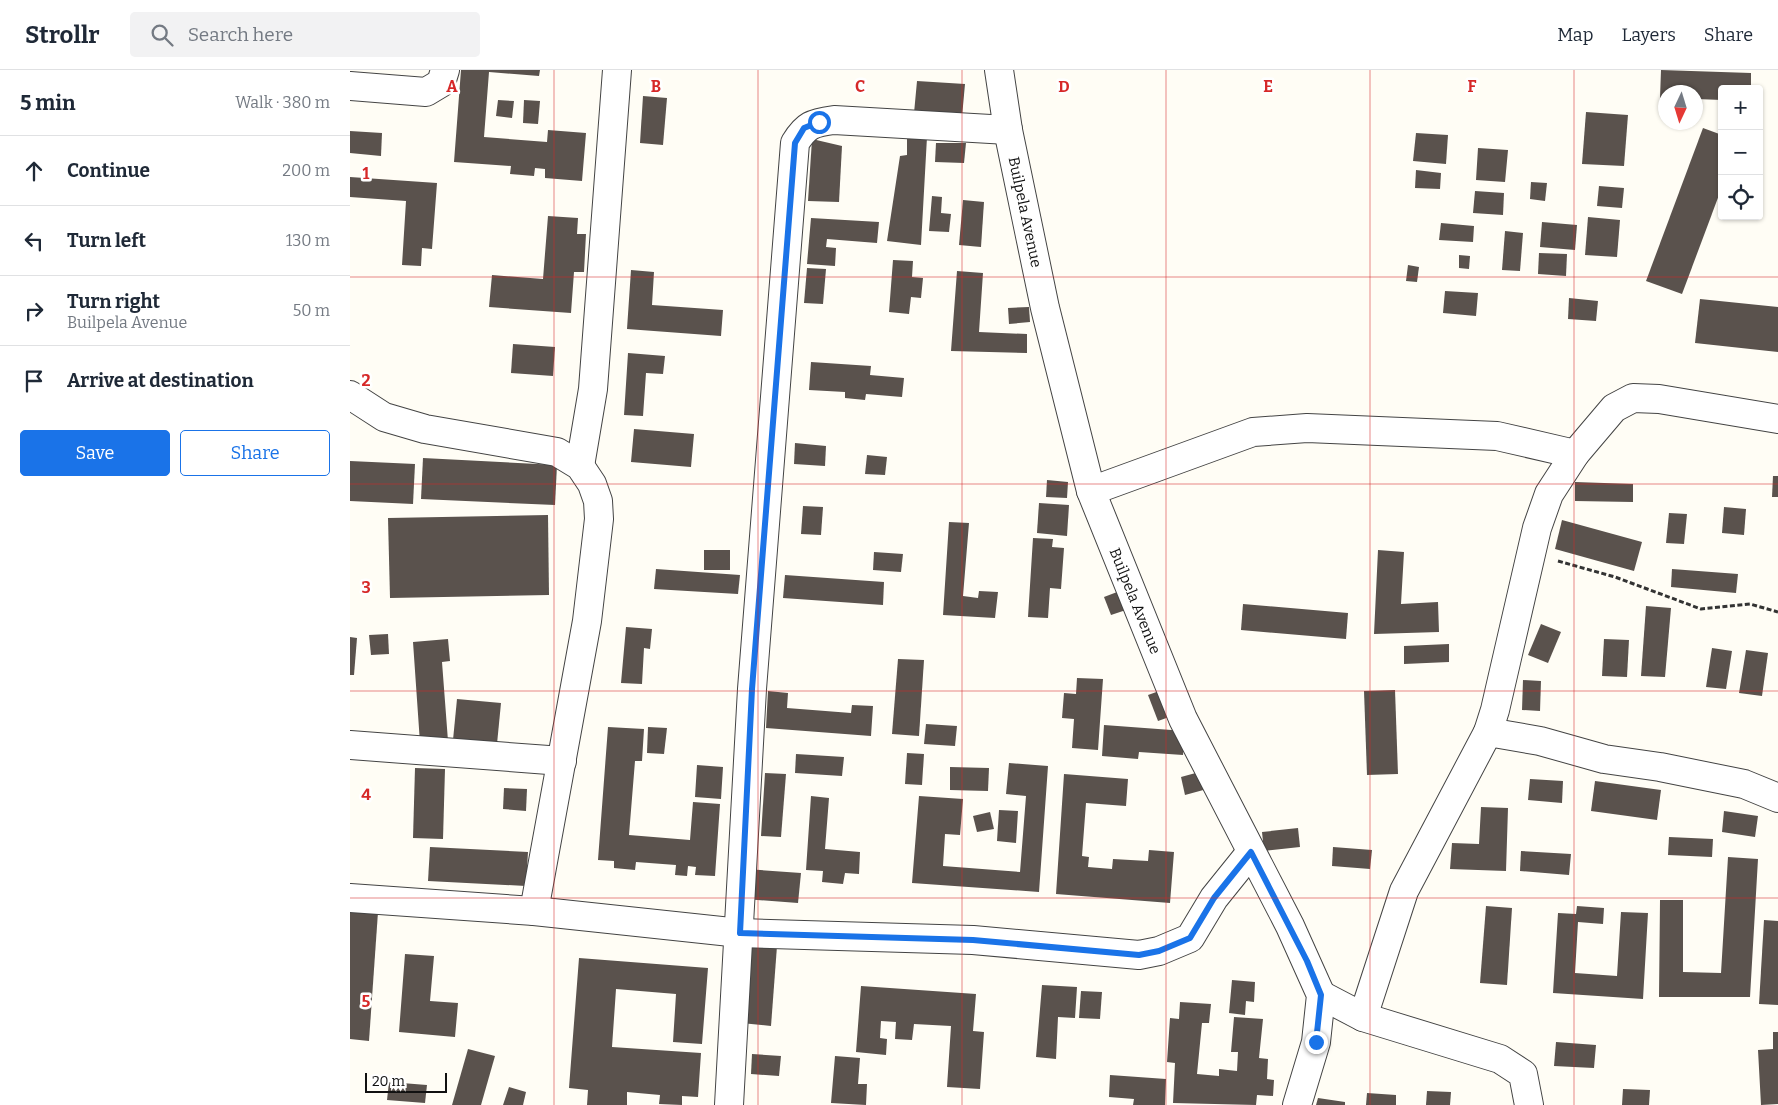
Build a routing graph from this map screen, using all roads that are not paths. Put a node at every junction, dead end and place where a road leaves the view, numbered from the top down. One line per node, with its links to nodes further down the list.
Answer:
1 (445, 70): 4 (street)
2 (617, 70): 9 (street)
3 (999, 70): 5 (street, Builpela Avenue)
4 (350, 86)
5 (1008, 130): 10 (street, Builpela Avenue); 18 (street)
6 (350, 395): 9 (street)
7 (1778, 420): 8 (street)
8 (1575, 454): 10 (street); 11 (street)
9 (580, 466): 13 (street)
10 (1091, 491): 15 (street, Builpela Avenue)
11 (1488, 732): 14 (street); 20 (street)
12 (350, 745): 13 (street)
13 (562, 761): 17 (street)
14 (1778, 798)
15 (1251, 852): 18 (street); 19 (street, Builpela Avenue)
16 (350, 898): 17 (street)
17 (534, 911): 18 (street)
18 (740, 933): 21 (street)
19 (1321, 995): 20 (street); 22 (street, Builpela Avenue)
20 (1363, 1017): 23 (street)
21 (729, 1105)
22 (1297, 1105)
23 (1529, 1105)

